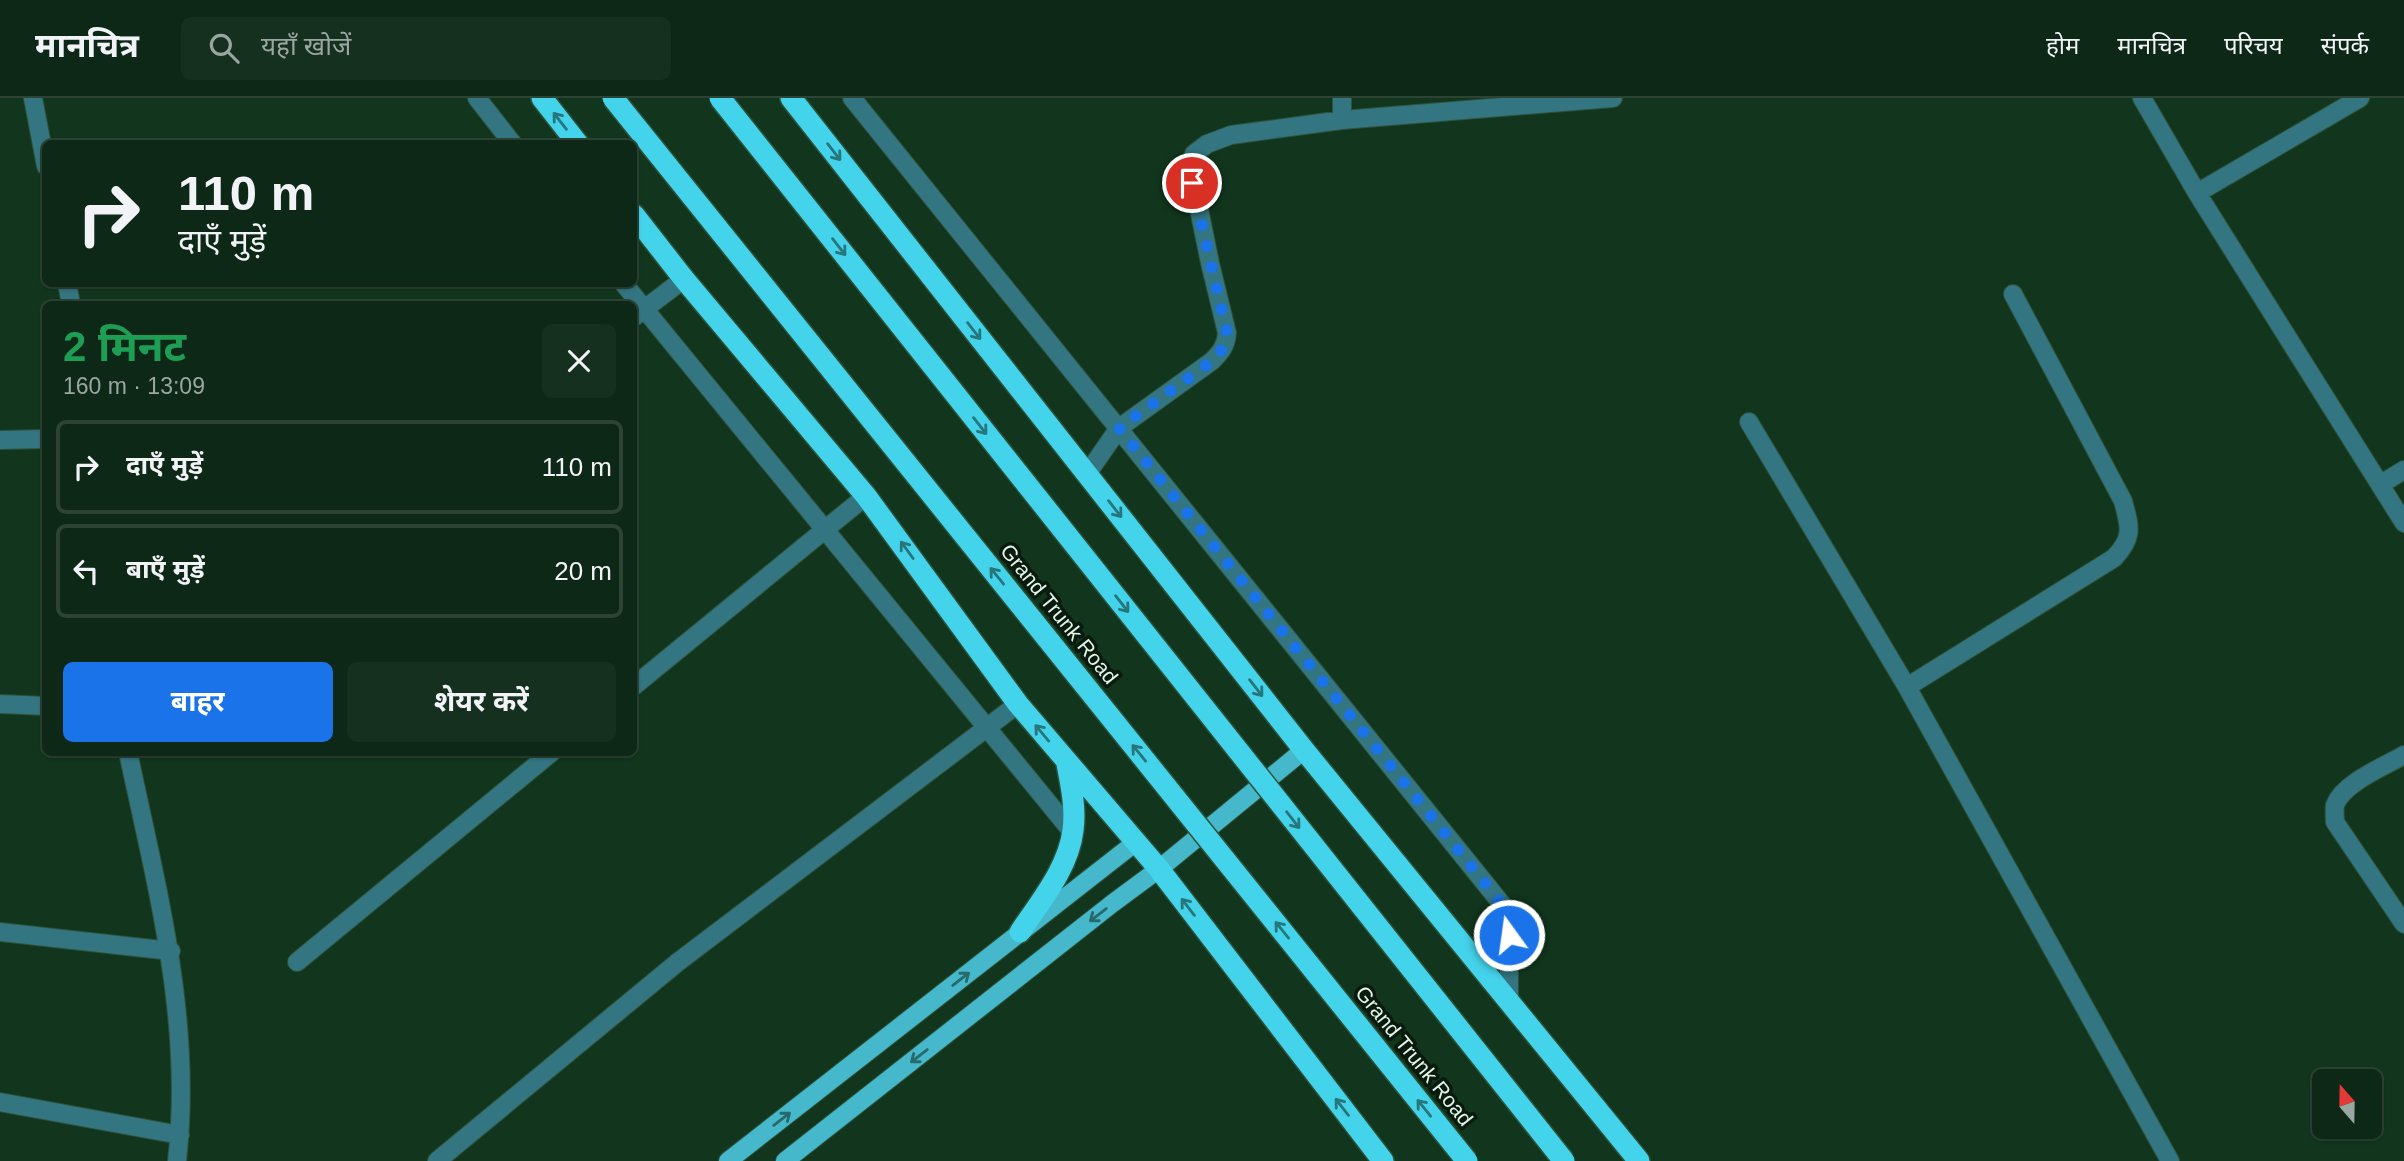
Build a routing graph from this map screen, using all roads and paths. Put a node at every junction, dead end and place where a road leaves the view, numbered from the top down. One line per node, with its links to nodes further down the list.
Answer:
1 (33, 98): 15 (street)
2 (477, 98): 13 (street)
3 (542, 98): 14 (highway, one-way to 3)
4 (613, 98): 58 (highway, Grand Trunk Road, one-way to 4, bridge)
5 (720, 98): 59 (highway, one-way to 59, bridge)
6 (792, 98): 26 (highway, one-way to 26)
7 (852, 98): 22 (street)
8 (1342, 98): 12 (street)
9 (1613, 98): 12 (street)
10 (2142, 98): 16 (street)
11 (2360, 98): 16 (street)
12 (1342, 120): 22 (street)
13 (510, 140)
14 (575, 140)
15 (42, 145)
16 (2197, 192): 27 (street)
17 (637, 219): 18 (highway)
18 (684, 279): 20 (street); 28 (highway)
19 (2013, 294): 32 (street)
20 (639, 313): 30 (street)
21 (1749, 422): 32 (street)
22 (1119, 428): 26 (street); 50 (street)
23 (42, 439): 24 (street)
24 (0, 440)
25 (2404, 470): 27 (street)
26 (1087, 474): 37 (highway, one-way to 37)
27 (2381, 484): 29 (street)
28 (866, 496): 30 (street); 34 (highway, one-way to 28)
29 (2404, 523)
30 (824, 530): 31 (street); 36 (street)
31 (637, 684)
32 (1907, 687): 61 (street)
33 (0, 704): 35 (street)
34 (1018, 704): 36 (street); 41 (highway, one-way to 34)
35 (42, 706)
36 (986, 728): 42 (street); 54 (street)
37 (1304, 750): 44 (main road); 50 (highway)
38 (2404, 755): 45 (street)
39 (129, 756): 48 (street)
40 (547, 756): 49 (street)
41 (1067, 762): 42 (highway); 43 (highway)
42 (1073, 833): 47 (highway)
43 (1136, 842): 44 (highway); 47 (main road)
44 (1159, 869): 56 (main road, one-way to 56); 57 (highway, one-way to 44)
45 (2404, 924)
46 (0, 932): 48 (street)
47 (1020, 932): 55 (main road, one-way to 47)
48 (171, 951): 52 (street)
49 (297, 962)
50 (1509, 1001): 60 (highway)
51 (0, 1102): 52 (street)
52 (180, 1135): 53 (street)
53 (177, 1161)
54 (438, 1161)
55 (728, 1161)
56 (785, 1161)
57 (1383, 1161)
58 (1467, 1161)
59 (1564, 1161)
60 (1640, 1161)
61 (2170, 1161)

